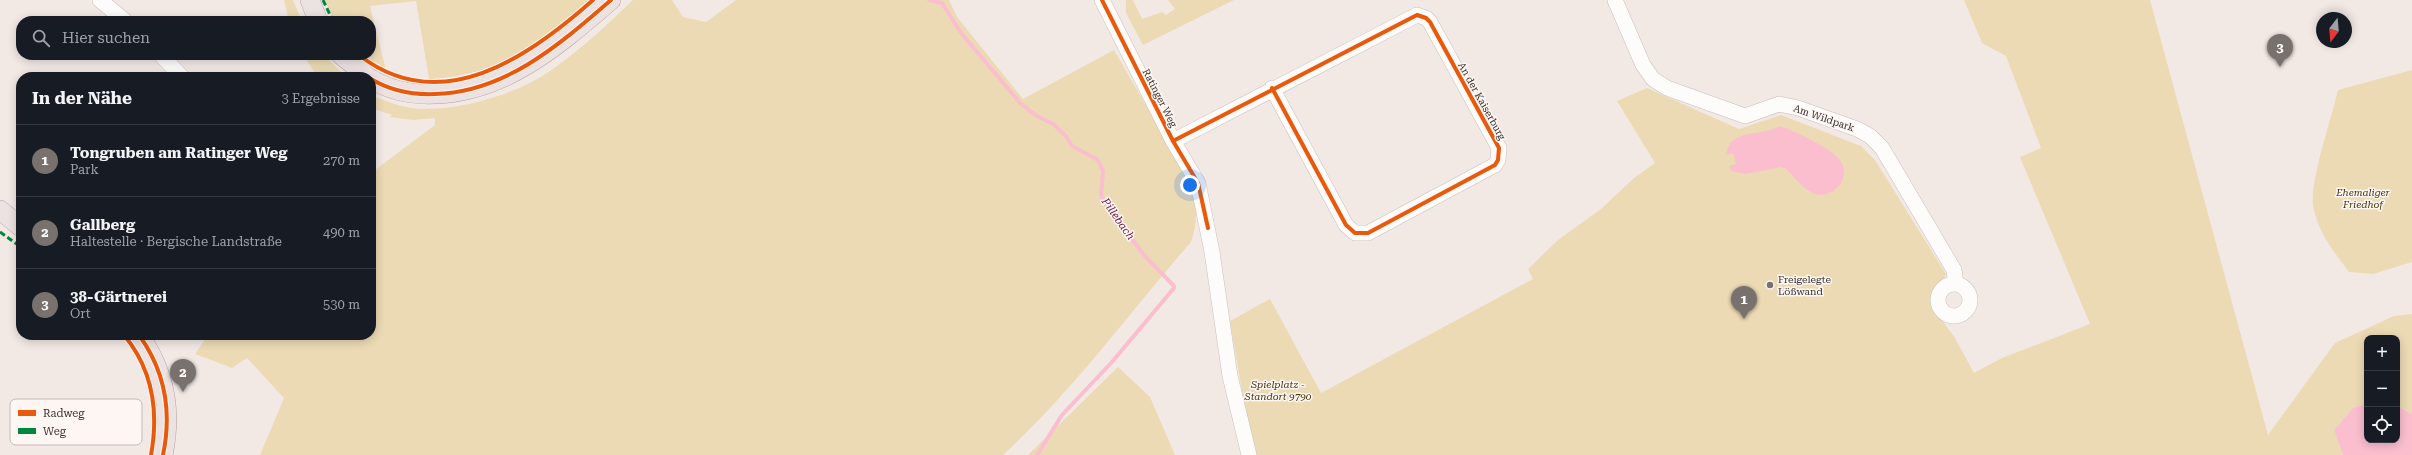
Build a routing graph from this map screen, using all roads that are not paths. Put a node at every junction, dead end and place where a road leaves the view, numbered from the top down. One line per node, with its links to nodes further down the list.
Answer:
1 (100, 0): 6 (street)
2 (310, 0): 7 (main road)
3 (611, 0): 12 (main road)
4 (1102, 0): 14 (street, Ratinger Weg)
5 (1615, 0): 17 (street, Am Wildpark)
6 (119, 16)
7 (316, 16)
8 (167, 60): 10 (street)
9 (347, 60): 11 (main road)
10 (177, 72)
11 (362, 72)
12 (376, 81)
13 (1272, 88): 13 (street, An der Kaiserburg); 14 (street, An der Kaiserburg)
14 (1173, 140): 20 (street, Ratinger Weg)
15 (0, 210): 16 (main road)
16 (16, 222)
17 (1956, 284)
18 (143, 340): 19 (main road)
19 (163, 455)
20 (1249, 455)

